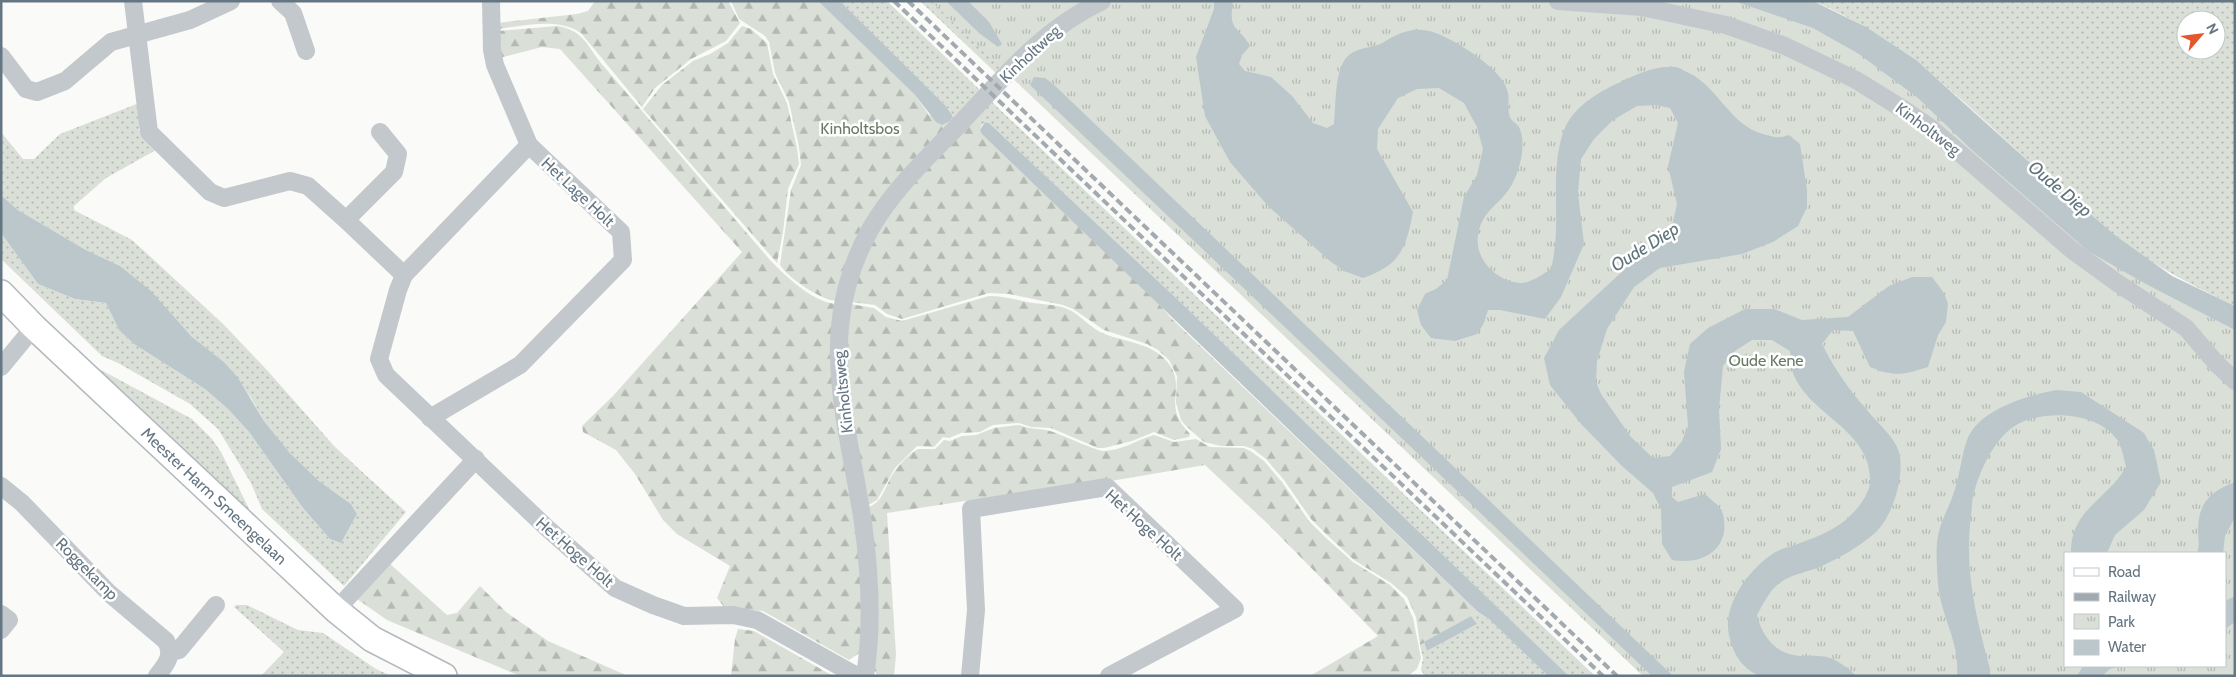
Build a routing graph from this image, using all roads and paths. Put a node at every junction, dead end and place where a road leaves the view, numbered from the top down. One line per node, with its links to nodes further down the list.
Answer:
1 (134, 1): 7 (street)
2 (231, 1): 7 (street)
3 (280, 1): 8 (street)
4 (491, 1): 12 (street, Het Lage Holt)
5 (1102, 1): 10 (street, Kinholtweg)
6 (1558, 1): 18 (street, Kinholtweg)
7 (138, 34): 9 (street); 13 (street)
8 (306, 51)
9 (1, 56)
10 (986, 96): 30 (street, Kinholtsweg)
11 (380, 132): 13 (street)
12 (529, 145): 14 (street, Het Hoge Holt); 19 (street, Het Lage Holt)
13 (346, 220): 14 (street)
14 (404, 275): 19 (street, Het Hoge Holt)
15 (1, 293): 16 (street, Meester Harm Smeengelaan)
16 (34, 327): 17 (street); 23 (street, Meester Harm Smeengelaan)
17 (1, 367)
18 (2235, 381)
19 (430, 418): 20 (street, Het Hoge Holt)
20 (476, 459): 23 (street); 29 (street, Het Hoge Holt)
21 (1, 486): 26 (street, Roggekamp)
22 (216, 605): 26 (street)
23 (336, 610): 28 (street, Meester Harm Smeengelaan)
24 (1, 614): 25 (street)
25 (1, 630)
26 (170, 652): 27 (street)
27 (157, 676)
28 (444, 676)
29 (857, 676)
30 (865, 676)
31 (970, 676): 32 (street, Het Hoge Holt)
32 (1109, 676)

